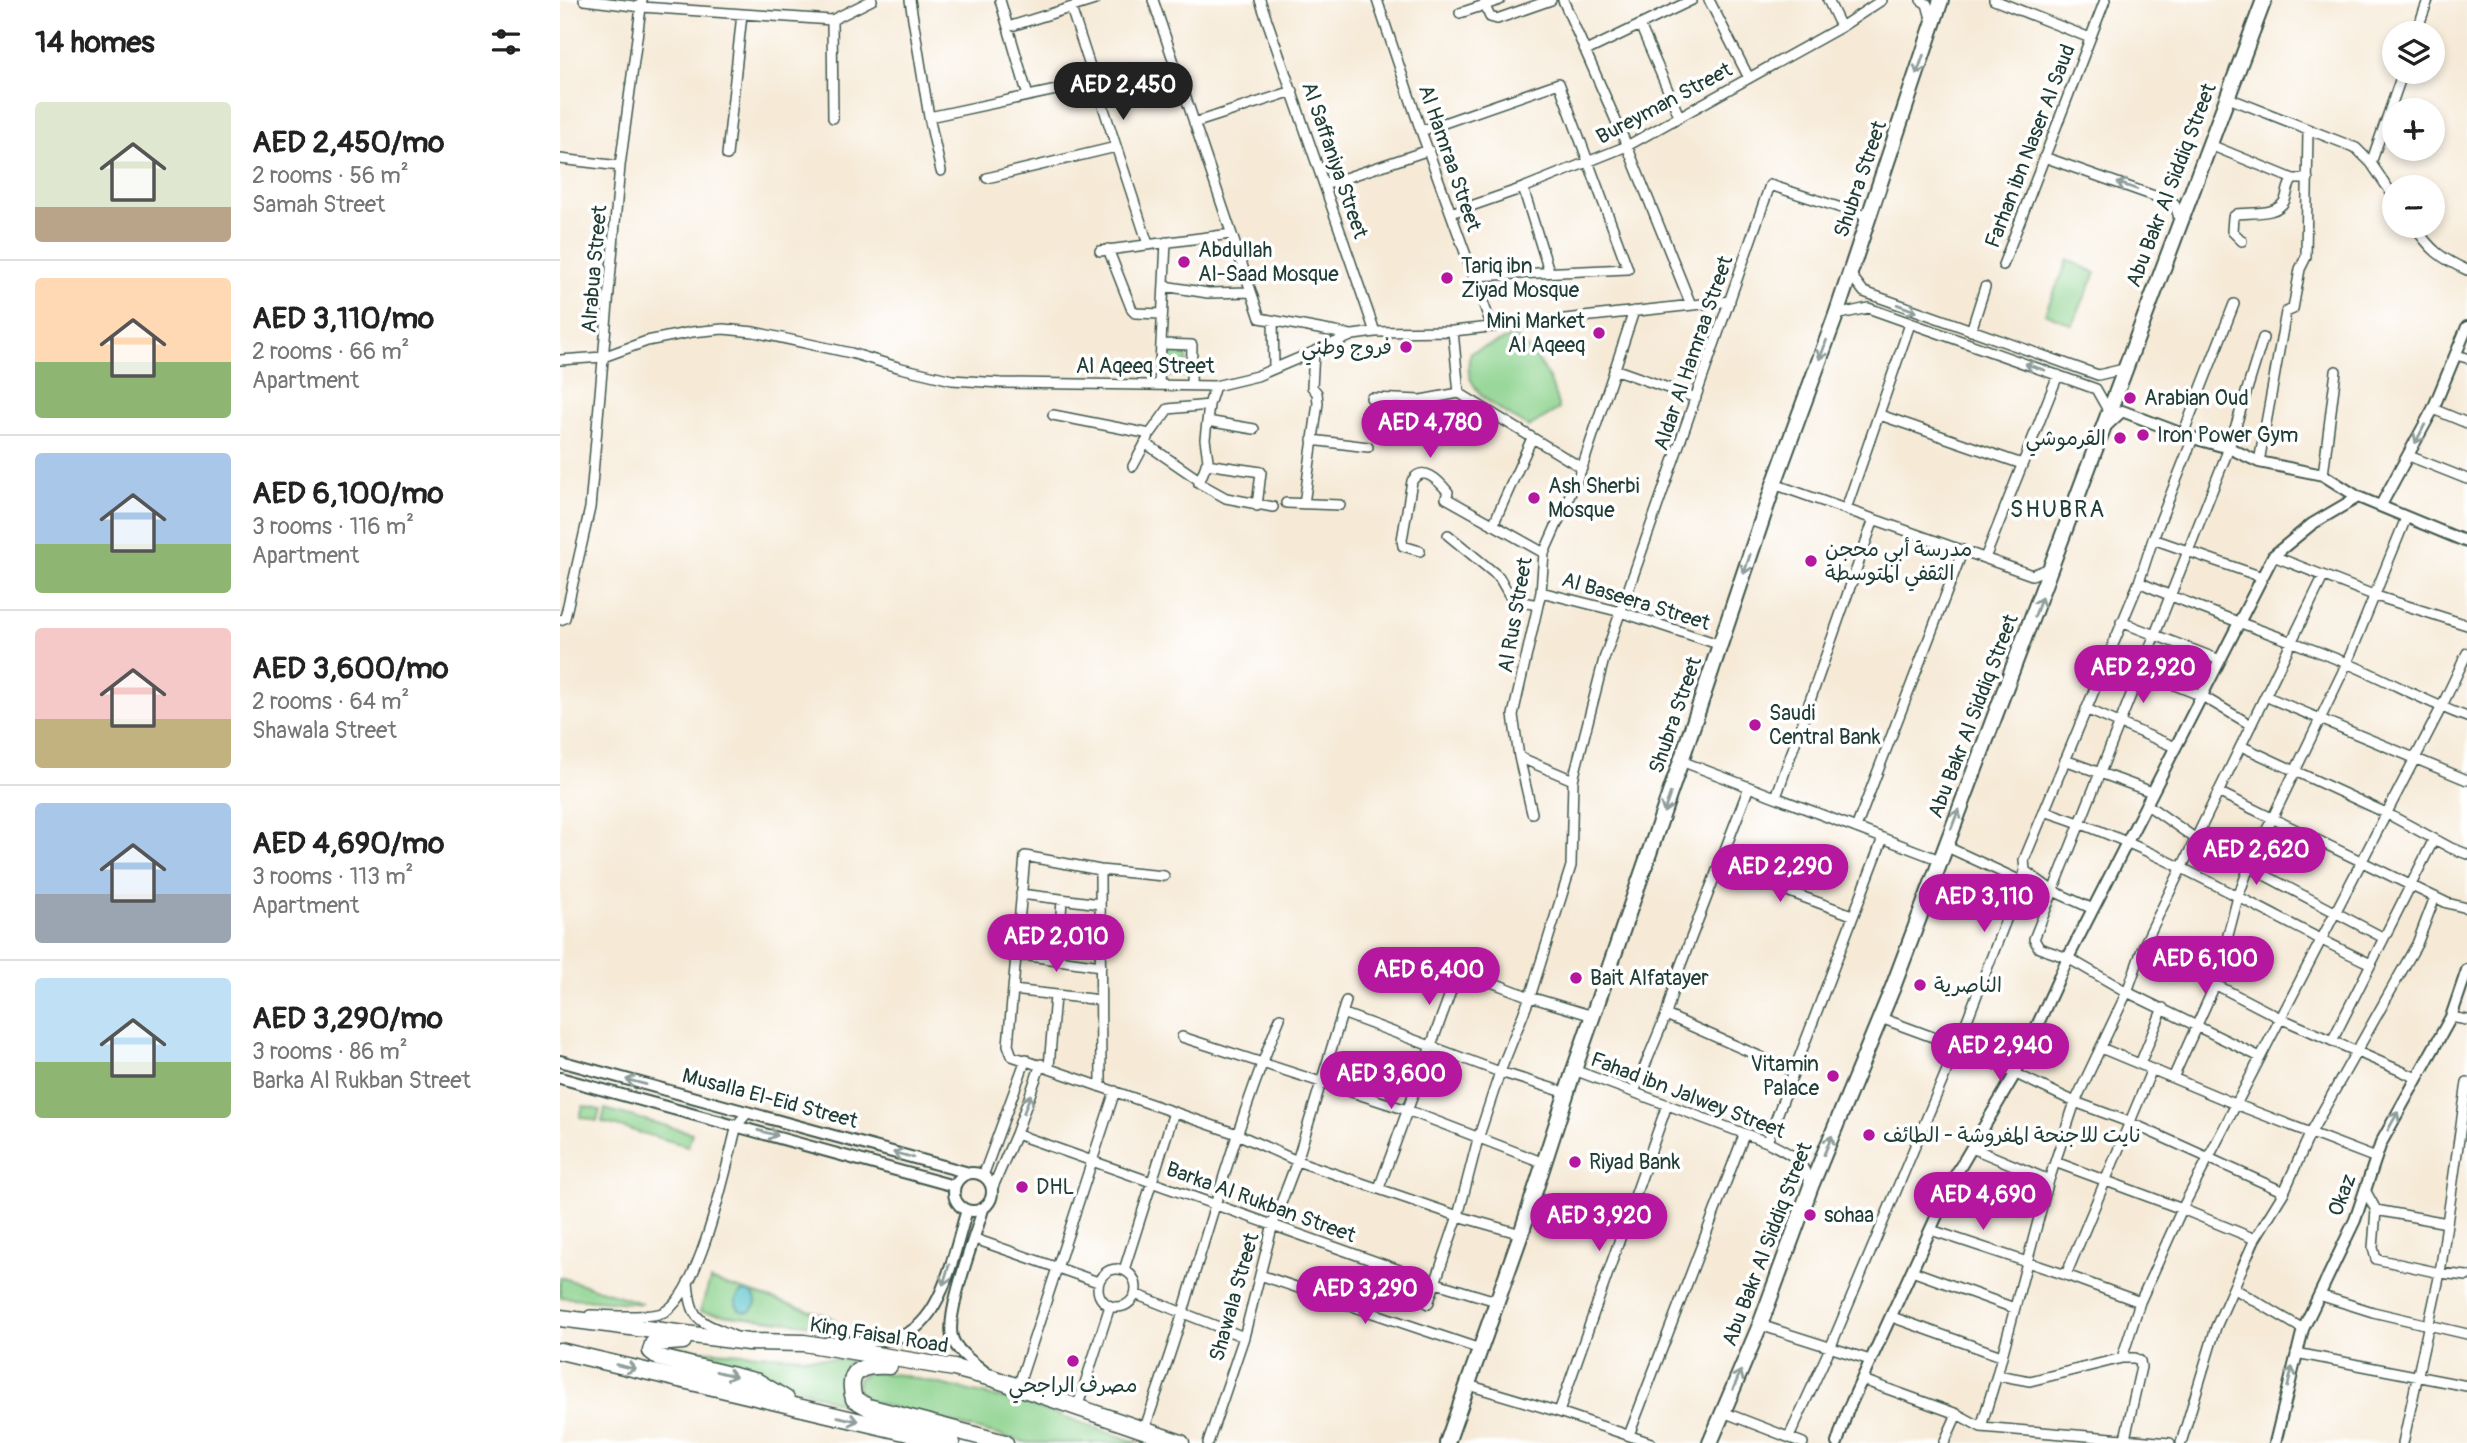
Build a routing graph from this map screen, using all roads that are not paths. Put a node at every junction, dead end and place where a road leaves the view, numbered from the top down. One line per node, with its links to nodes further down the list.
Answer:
1 (584, 0): 22 (street)
2 (872, 0): 27 (street)
3 (910, 0): 42 (street)
4 (1000, 0): 30 (street)
5 (1095, 0): 24 (street)
6 (1153, 0): 44 (street)
7 (1260, 0): 38 (street, Al Saffaniya Street)
8 (1377, 0): 46 (street, Al Hamraa Street)
9 (1500, 0): 23 (street)
10 (1551, 0): 23 (street)
11 (1563, 0): 34 (street)
12 (1692, 0): 29 (street)
13 (1709, 0): 35 (street)
14 (1828, 0): 31 (street)
15 (1882, 0): 31 (street, Bureyman Street)
16 (1921, 0): 32 (street)
17 (1941, 0): 32 (main road, Shubra Street)
18 (1994, 0): 33 (street)
19 (2105, 0): 33 (street, Farhan ibn Naser Al Saud)
20 (2264, 0): 40 (main road, Abu Bakr Al Siddiq Street)
21 (2428, 0): 28 (street)
22 (642, 3): 26 (street); 56 (street, Alrabua Street)
23 (1485, 6): 25 (street)
24 (1071, 8): 30 (street); 36 (street)
25 (1460, 13)
26 (742, 14): 27 (street); 51 (street)
27 (832, 20): 43 (street)
28 (2420, 21)
29 (1640, 25): 34 (street); 41 (street)
30 (1008, 27): 39 (street)
31 (1841, 27): 35 (street, Bureyman Street)
32 (1932, 32): 65 (main road, Shubra Street, one-way to 65)
33 (2090, 38): 52 (street, Farhan ibn Naser Al Saud)
34 (1586, 51): 48 (street)
35 (1749, 78): 41 (street, Bureyman Street)
36 (1094, 82): 39 (street); 49 (street)
37 (2399, 84): 55 (street)
38 (1293, 91): 44 (street); 62 (street, Al Saffaniya Street)
39 (1028, 96): 42 (street)
40 (2226, 97): 45 (street); 47 (main road, Abu Bakr Al Siddiq Street)
41 (1679, 116): 48 (street, Bureyman Street)
42 (929, 117): 57 (street)
43 (833, 118)
44 (1194, 123): 67 (street)
45 (2308, 130): 55 (street); 60 (street)
46 (1421, 131): 50 (street, Al Hamraa Street); 54 (street)
47 (2208, 144): 59 (street); 66 (main road, Abu Bakr Al Siddiq Street)
48 (1627, 146): 54 (street, Bureyman Street); 82 (street)
49 (1115, 147): 58 (street); 71 (street)
50 (1429, 150): 62 (street); 64 (street, Al Hamraa Street)
51 (727, 155)
52 (2044, 157): 66 (street, one-way to 52); 72 (street, Farhan ibn Naser Al Saud)
53 (560, 159): 56 (street)
54 (1589, 162): 63 (street, Bureyman Street); 74 (street)
55 (2371, 163): 61 (street)
56 (620, 166): 97 (street, Alrabua Street)
57 (941, 171)
58 (987, 178)
59 (2293, 179): 60 (street); 69 (street)
60 (2308, 179): 127 (street)
61 (2382, 179)
62 (1324, 185): 92 (street, Al Saffaniya Street)
63 (1523, 188): 64 (street, Bureyman Street); 74 (street)
64 (1451, 213): 76 (street, Al Hamraa Street)
65 (1869, 217): 75 (main road, Shubra Street); 80 (street, Aldar Al Hamraa Street)
66 (2180, 220): 102 (main road, Abu Bakr Al Siddiq Street)
67 (1231, 234): 70 (street); 79 (street)
68 (2424, 238): 73 (street)
69 (2242, 241)
70 (1166, 242): 71 (street); 77 (street)
71 (1148, 244): 84 (street)
72 (2003, 265)
73 (2467, 270)
74 (1549, 271): 76 (street)
75 (1850, 274): 85 (main road, Shubra Street); 91 (street, one-way to 91)
76 (1473, 276): 88 (street, Al Hamraa Street)
77 (1164, 286): 79 (street); 84 (street)
78 (1986, 288): 91 (street)
79 (1251, 292): 86 (street)
80 (1730, 301): 82 (street, Al Aqeeq Street); 110 (street, Aldar Al Hamraa Street)
81 (2234, 304): 120 (street)
82 (1691, 305): 83 (street, Al Aqeeq Street)
83 (1634, 311): 88 (street, Al Aqeeq Street); 101 (street, Al Rus Street)
84 (1162, 314): 95 (street)
85 (1836, 315): 87 (street); 135 (main road, Shubra Street, one-way to 135)
86 (1273, 321): 93 (street); 100 (street)
87 (1910, 324): 104 (street, one-way to 87); 115 (street)
88 (1492, 327): 90 (street, Al Aqeeq Street)
89 (2467, 327): 98 (street)
90 (1453, 331): 92 (street, Al Aqeeq Street); 108 (street)
91 (1971, 331): 102 (street)
92 (1375, 332): 93 (street, Al Aqeeq Street)
93 (1353, 335): 96 (street, Al Aqeeq Street)
94 (2263, 338): 125 (street)
95 (1161, 344): 105 (street); 106 (street)
96 (1314, 352): 100 (street, Al Aqeeq Street); 123 (street)
97 (603, 357): 99 (street, Al Aqeeq Street); 105 (street, Al Aqeeq Street); 165 (street, Alrabua Street)
98 (2461, 357): 112 (street)
99 (560, 360)
100 (1274, 367): 107 (street, Al Aqeeq Street)
101 (1614, 369): 110 (street); 131 (street, Al Rus Street)
102 (2124, 369): 113 (main road, Abu Bakr Al Siddiq Street)
103 (2336, 371): 132 (street)
104 (2058, 375): 113 (street); 129 (street)
105 (1160, 384): 106 (street, Al Aqeeq Street)
106 (1191, 384): 107 (street, Al Aqeeq Street)
107 (1215, 386): 111 (street)
108 (1460, 393): 109 (street); 122 (street)
109 (1371, 398)
110 (1696, 398): 164 (street, Aldar Al Hamraa Street)
111 (1209, 405): 116 (street); 121 (street)
112 (2433, 409): 117 (street); 126 (street, one-way to 126)
113 (2110, 414): 118 (main road, Abu Bakr Al Siddiq Street)
114 (1053, 415): 121 (street)
115 (1880, 415): 129 (street); 143 (street)
116 (1207, 421): 119 (street); 128 (street)
117 (2467, 423)
118 (2104, 428): 120 (street); 156 (main road, Abu Bakr Al Siddiq Street)
119 (1254, 429)
120 (2188, 436): 125 (street); 148 (street)
121 (1147, 438): 130 (street); 134 (street)
122 (1532, 438): 131 (street); 146 (street)
123 (1312, 440): 124 (street); 138 (street)
124 (1368, 447)
125 (2229, 448): 127 (street); 152 (street)
126 (2409, 456): 133 (street); 140 (street)
127 (2259, 461): 132 (street)
128 (1206, 464): 134 (street); 141 (street)
129 (2022, 464): 155 (street)
130 (1133, 466)
131 (1582, 468): 153 (street, Al Rus Street)
132 (2323, 475): 136 (street)
133 (2467, 479)
134 (1199, 480): 141 (street)
135 (1774, 484): 143 (street); 171 (main road, Shubra Street, one-way to 171)
136 (2358, 496): 140 (street); 154 (street)
137 (1286, 503): 138 (street)
138 (1304, 504): 139 (street)
139 (1340, 505)
140 (2381, 505): 144 (street)
141 (1257, 506): 142 (street)
142 (1273, 507)
143 (1846, 509): 145 (street)
144 (2406, 518): 149 (street); 161 (street)
145 (1874, 519): 150 (street); 198 (street)
146 (1493, 525): 151 (street); 153 (street)
147 (1448, 535): 163 (street)
148 (2153, 539): 152 (street); 159 (street)
149 (2467, 542)
150 (1963, 550): 155 (street); 205 (street)
151 (1420, 551)
152 (2188, 552): 157 (street); 162 (street)
153 (1544, 553): 160 (street, Al Rus Street)
154 (2273, 556): 157 (street); 158 (street)
155 (1985, 558): 156 (street)
156 (2053, 566): 210 (main road, Abu Bakr Al Siddiq Street, one-way to 156)
157 (2262, 577): 167 (street)
158 (2323, 577): 161 (street); 170 (street)
159 (2139, 582): 162 (street); 166 (street)
160 (1541, 592): 163 (street, Al Rus Street); 164 (street, Al Baseera Street)
161 (2376, 596): 168 (street); 175 (street)
162 (2171, 597): 167 (street); 169 (street)
163 (1538, 605): 187 (street, Al Rus Street)
164 (1621, 612): 171 (street, Al Baseera Street); 193 (street, Aldar Al Hamraa Street)
165 (560, 620)
166 (2121, 622): 169 (street); 173 (street)
167 (2240, 622): 170 (street); 174 (street)
168 (2467, 625)
169 (2155, 635): 174 (street); 176 (street)
170 (2292, 642): 175 (street); 178 (street)
171 (1721, 645): 190 (main road, Shubra Street)
172 (2467, 653): 179 (street)
173 (2107, 658): 176 (street); 180 (street)
174 (2220, 660): 177 (street)
175 (2347, 663): 179 (street); 182 (street)
176 (2141, 673): 177 (street); 183 (street)
177 (2202, 696): 184 (street); 186 (street)
178 (2265, 696): 182 (street); 184 (street)
179 (2441, 708): 181 (street); 188 (street)
180 (2086, 709): 183 (street); 189 (street)
181 (2467, 717)
182 (2319, 718): 188 (street); 191 (street)
183 (2120, 724): 186 (street); 192 (street)
184 (2251, 725): 185 (street)
185 (2241, 746): 191 (street); 197 (street)
186 (2175, 747): 196 (street)
187 (1519, 757): 193 (street); 201 (street, Al Rus Street)
188 (2414, 759): 194 (street); 202 (street)
189 (2065, 760): 192 (street); 200 (street)
190 (1681, 761): 195 (street); 251 (main road, Shubra Street, one-way to 251)
191 (2294, 770): 202 (street); 203 (street)
192 (2099, 774): 196 (street); 204 (street)
193 (1573, 780): 245 (street, Aldar Al Hamraa Street)
194 (2467, 780)
195 (1749, 787): 198 (street); 214 (street)
196 (2152, 792): 199 (street)
197 (2218, 792): 203 (street); 207 (street)
198 (1776, 797): 205 (street)
199 (2146, 804): 207 (street); 209 (street)
200 (2044, 811): 204 (street); 218 (street)
201 (1532, 813)
202 (2386, 813): 208 (street); 213 (street)
203 (2271, 817): 213 (street); 215 (street)
204 (2080, 822): 209 (street); 222 (street)
205 (1856, 828): 206 (street)
206 (1883, 838): 212 (street); 231 (street)
207 (2196, 839): 215 (street); 216 (street)
208 (2434, 839): 211 (street); 221 (street)
209 (2127, 842): 216 (street); 229 (street)
210 (1945, 846): 212 (main road, Abu Bakr Al Siddiq Street); 220 (street)
211 (2467, 854)
212 (1940, 860): 254 (main road, Abu Bakr Al Siddiq Street)
213 (2361, 861): 221 (street); 230 (street)
214 (1719, 866): 231 (street); 250 (street)
215 (2249, 867): 224 (street); 230 (street)
216 (2182, 868): 224 (street); 234 (street)
217 (1100, 870): 219 (street); 223 (street); 227 (street)
218 (2025, 871): 220 (street); 222 (street)
219 (1164, 876)
220 (2021, 881): 261 (street)
221 (2410, 885): 225 (street); 232 (street)
222 (2053, 891): 229 (street); 236 (street)
223 (1021, 894): 226 (street); 235 (street)
224 (2238, 897): 233 (street); 241 (street)
225 (2435, 897): 228 (street); 263 (street)
226 (1062, 900): 227 (street); 237 (street)
227 (1100, 904): 239 (street)
228 (2467, 908)
229 (2092, 909): 236 (street)
230 (2335, 911): 232 (street); 233 (street)
231 (1852, 915): 272 (street)
232 (2384, 938): 238 (street)
233 (2320, 940): 238 (street); 255 (street)
234 (2143, 947): 241 (street); 243 (street)
235 (1015, 954): 237 (street); 242 (street)
236 (2068, 958): 243 (street); 274 (street)
237 (1058, 959): 239 (street)
238 (2371, 964): 259 (street)
239 (1101, 966): 246 (street)
240 (2467, 970): 252 (street, Okaz)
241 (2215, 985): 255 (street); 257 (street)
242 (1013, 990): 244 (street); 265 (street)
243 (2127, 992): 248 (street); 262 (street)
244 (1055, 996): 246 (street); 269 (street)
245 (1530, 997): 251 (street); 260 (street); 273 (street, Aldar Al Hamraa Street)
246 (1100, 1000): 280 (street)
247 (1346, 1001): 249 (street, Shawala Street)
248 (2163, 1008): 257 (street); 268 (street)
249 (1342, 1013): 260 (street); 278 (street, Shawala Street)
250 (1666, 1015): 272 (street); 282 (street)
251 (1593, 1016): 271 (main road, Shubra Street)
252 (2451, 1017): 256 (street); 277 (street, Okaz)
253 (1280, 1018): 267 (street)
254 (1881, 1018): 261 (street); 311 (main road, Abu Bakr Al Siddiq Street, one-way to 254)
255 (2280, 1018): 259 (street); 264 (street)
256 (2467, 1020)
257 (2197, 1025): 264 (street); 276 (street)
258 (1182, 1037): 267 (street)
259 (2332, 1041): 263 (street)
260 (1432, 1045): 273 (street); 287 (street)
261 (1957, 1046): 274 (street); 358 (street)
262 (2101, 1048): 268 (street); 284 (street)
263 (2357, 1052): 277 (street); 294 (street)
264 (2260, 1057): 285 (street)
265 (1026, 1059): 269 (street); 306 (street)
266 (560, 1061): 288 (street, Musalla El-Eid Street, one-way to 266)
267 (1261, 1063): 278 (street); 293 (street)
268 (2140, 1064): 270 (street)
269 (1045, 1066): 280 (street); 292 (street, one-way to 269)
270 (2152, 1069): 276 (street); 290 (street)
271 (1574, 1070): 282 (street, Fahad ibn Jalwey Street); 283 (main road, Shubra Street)
272 (1793, 1071): 297 (street)
273 (1500, 1072): 283 (street); 296 (street, Aldar Al Hamraa Street)
274 (2015, 1074): 284 (street); 298 (street)
275 (560, 1078): 291 (street, Musalla El-Eid Street)
276 (2173, 1078): 285 (street)
277 (2417, 1078): 300 (street, Okaz, one-way to 277)
278 (1319, 1082): 287 (street); 302 (street, Shawala Street)
279 (2467, 1082): 322 (street)
280 (1101, 1086): 281 (street)
281 (1115, 1091): 289 (street); 301 (street)
282 (1634, 1092): 286 (street, Fahad ibn Jalwey Street)
283 (1567, 1093): 304 (main road, Shubra Street)
284 (2075, 1102): 290 (street); 303 (street)
285 (2235, 1104): 294 (street); 299 (street)
286 (1667, 1105): 295 (street, Fahad ibn Jalwey Street); 375 (street)
287 (1407, 1111): 296 (street); 312 (street)
288 (748, 1112): 291 (street); 305 (street, Musalla El-Eid Street, one-way to 288)
289 (1174, 1112): 293 (street); 309 (street)
290 (2129, 1122): 299 (street); 308 (street)
291 (737, 1125): 310 (street, Musalla El-Eid Street, one-way to 310); 336 (street)
292 (1016, 1134): 301 (street, Barka Al Rukban Street); 313 (street)
293 (1237, 1134): 302 (street); 316 (street)
294 (2310, 1134): 300 (street); 315 (street)
295 (1744, 1135): 297 (street, Fahad ibn Jalwey Street); 381 (street)
296 (1478, 1139): 304 (street); 321 (street, Aldar Al Hamraa Street)
297 (1767, 1142): 311 (street, Fahad ibn Jalwey Street)
298 (1972, 1148): 307 (street); 324 (street)
299 (2208, 1158): 315 (street); 318 (street)
300 (2376, 1158): 314 (street, Okaz)
301 (1091, 1160): 309 (street, Barka Al Rukban Street); 329 (street)
302 (1297, 1161): 312 (street); 323 (street, Shawala Street)
303 (2055, 1162): 307 (street); 308 (street)
304 (1544, 1163): 325 (main road, Shubra Street)
305 (969, 1173): 306 (street); 310 (street)
306 (983, 1176): 313 (street)
307 (2049, 1180): 328 (street)
308 (2105, 1180): 318 (street); 334 (street)
309 (1151, 1181): 316 (street, Barka Al Rukban Street); 330 (street)
310 (954, 1186): 319 (street)
311 (1811, 1186): 350 (main road, Abu Bakr Al Siddiq Street)
312 (1379, 1188): 321 (street)
313 (992, 1189): 317 (street)
314 (2365, 1190): 320 (street); 341 (street, Okaz)
315 (2284, 1192): 327 (street)
316 (1214, 1203): 323 (street, Barka Al Rukban Street); 347 (street)
317 (983, 1209): 319 (street); 326 (street)
318 (2182, 1209): 327 (street); 343 (street)
319 (967, 1210): 357 (street, one-way to 357)
320 (2376, 1210): 322 (street); 332 (street)
321 (1458, 1216): 325 (street); 338 (street, Aldar Al Hamraa Street)
322 (2447, 1223): 332 (street)
323 (1273, 1224): 333 (street, Shawala Street); 338 (street, Barka Al Rukban Street)
324 (1931, 1230): 328 (street); 331 (street)
325 (1521, 1234): 342 (main road, Shubra Street)
326 (975, 1239): 329 (street); 368 (street)
327 (2255, 1240): 339 (street)
328 (2026, 1262): 334 (street); 346 (street)
329 (1058, 1267): 337 (street); 371 (street)
330 (1124, 1270): 337 (street); 340 (street)
331 (1912, 1271): 346 (street); 349 (street)
332 (2440, 1273): 335 (street); 351 (street)
333 (1259, 1275): 354 (street, Shawala Street); 359 (street)
334 (2066, 1275): 343 (street)
335 (2467, 1276)
336 (688, 1282): 348 (street); 356 (street)
337 (1098, 1282): 345 (street)
338 (1436, 1283): 342 (street, Barka Al Rukban Street); 344 (street, Aldar Al Hamraa Street)
339 (2235, 1289): 352 (street); 397 (street)
340 (1135, 1294): 345 (street); 347 (street)
341 (2319, 1294): 351 (street); 352 (street, Okaz)
342 (1496, 1301): 359 (main road, Shubra Street)
343 (2140, 1302): 363 (street)
344 (1428, 1304)
345 (1110, 1306): 374 (street)
346 (2014, 1308): 362 (street)
347 (1183, 1311): 354 (street); 379 (street)
348 (560, 1317): 355 (highway, King Faisal Road)
349 (1892, 1317): 362 (street); 364 (street)
350 (1760, 1325): 358 (street); 376 (main road, Abu Bakr Al Siddiq Street, one-way to 350)
351 (2428, 1325): 353 (street); 367 (street)
352 (2303, 1329): 361 (street, Okaz)
353 (2467, 1334)
354 (1244, 1337): 388 (street, Shawala Street)
355 (731, 1339): 356 (highway, King Faisal Road); 373 (highway, one-way to 373)
356 (748, 1342): 357 (highway, King Faisal Road)
357 (804, 1343): 365 (highway, King Faisal Road)
358 (1831, 1346): 364 (street); 382 (street)
359 (1480, 1349): 370 (main road, Shubra Street)
360 (560, 1351): 373 (highway, one-way to 373)
361 (2296, 1353): 367 (street); 398 (street, Okaz, one-way to 361)
362 (2001, 1356): 366 (street)
363 (2122, 1358): 366 (street); 383 (street)
364 (1870, 1360): 369 (street)
365 (954, 1367): 368 (highway, King Faisal Road); 386 (highway)
366 (1997, 1375): 378 (street)
367 (2417, 1376): 372 (street); 399 (street)
368 (992, 1378): 371 (highway, King Faisal Road)
369 (1863, 1380): 377 (street); 394 (street)
370 (1468, 1385): 375 (street); 389 (main road, Shubra Street)
371 (1018, 1387): 374 (highway, King Faisal Road)
372 (2467, 1387)
373 (801, 1408): 380 (highway, one-way to 380)
374 (1077, 1408): 379 (highway, King Faisal Road)
375 (1559, 1412): 381 (street)
376 (1723, 1412): 382 (street); 391 (main road, Abu Bakr Al Siddiq Street); 392 (main road)
377 (1957, 1414): 378 (street); 395 (street)
378 (1981, 1427): 383 (street)
379 (1144, 1431): 387 (highway, King Faisal Road)
380 (904, 1432): 384 (street); 385 (highway)
381 (1629, 1435): 390 (street)
382 (1789, 1437): 393 (street)
383 (2124, 1442): 396 (street)
384 (918, 1443)
385 (951, 1443)
386 (1005, 1443)
387 (1181, 1443)
388 (1208, 1443)
389 (1447, 1443)
390 (1651, 1443)
391 (1710, 1443)
392 (1718, 1443)
393 (1803, 1443)
394 (1837, 1443)
395 (1944, 1443)
396 (2169, 1443)
397 (2180, 1443)
398 (2275, 1443)
399 (2403, 1443)

